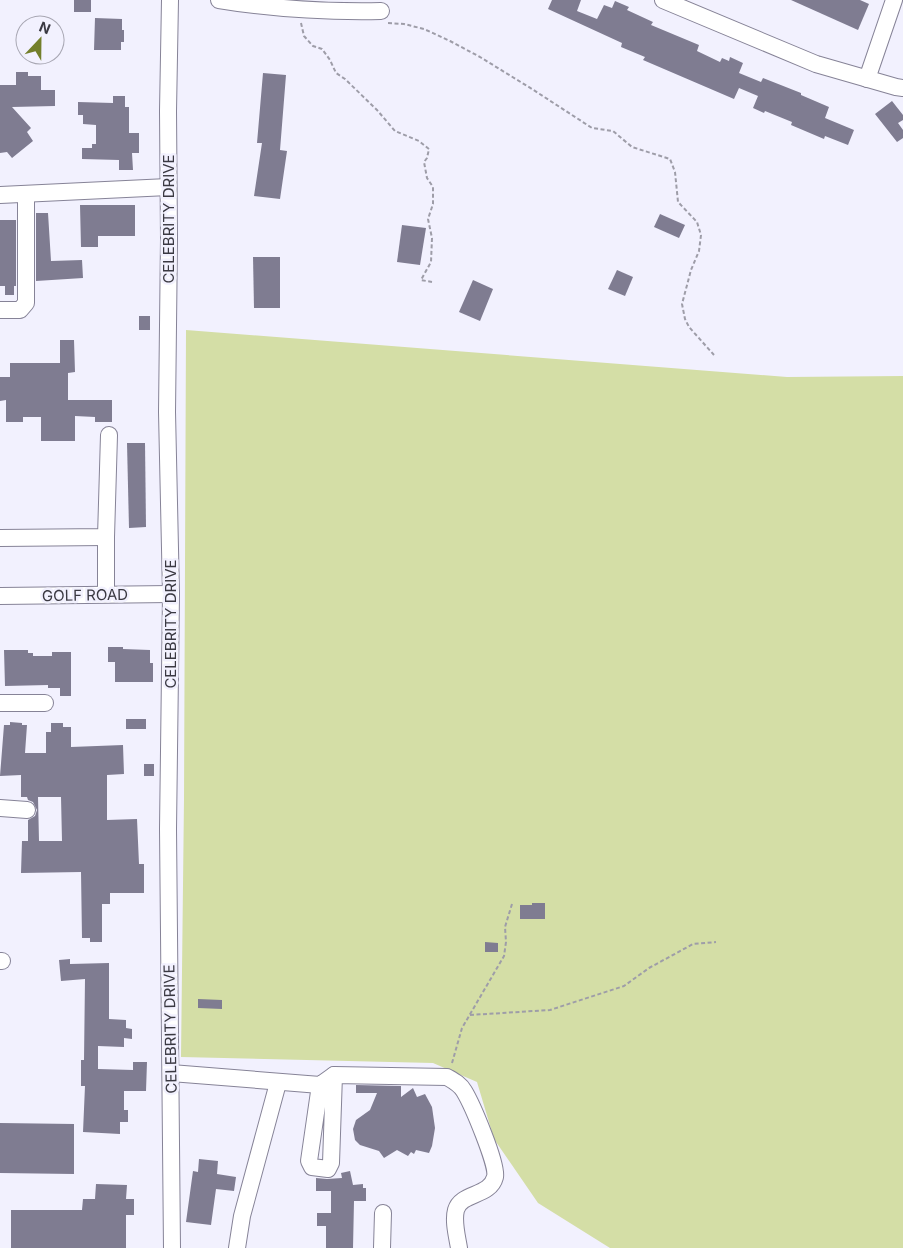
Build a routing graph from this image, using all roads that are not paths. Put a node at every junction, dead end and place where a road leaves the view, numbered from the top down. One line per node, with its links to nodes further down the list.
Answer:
1 (170, 0): 8 (street, CELEBRITY DRIVE)
2 (219, 0): 5 (street)
3 (663, 0): 6 (street)
4 (894, 0): 6 (street)
5 (381, 17)
6 (867, 79): 7 (street)
7 (903, 88)
8 (168, 187): 9 (street); 16 (street, CELEBRITY DRIVE)
9 (26, 194): 10 (street); 11 (street)
10 (0, 195)
11 (0, 310)
12 (109, 435): 13 (street)
13 (106, 537): 14 (street); 15 (street)
14 (0, 538)
15 (106, 594): 16 (street, GOLF ROAD); 17 (street, GOLF ROAD)
16 (171, 594): 22 (street, CELEBRITY DRIVE)
17 (0, 596)
18 (0, 703): 19 (street)
19 (45, 703)
20 (0, 808): 21 (street)
21 (27, 810)
22 (171, 1073): 24 (street); 27 (street, CELEBRITY DRIVE)
23 (334, 1075): 25 (street); 25 (street); 30 (street)
24 (278, 1083): 25 (street); 28 (street)
25 (320, 1085)
26 (383, 1213): 29 (street)
27 (172, 1248)
28 (237, 1248)
29 (382, 1248)
30 (459, 1248)

